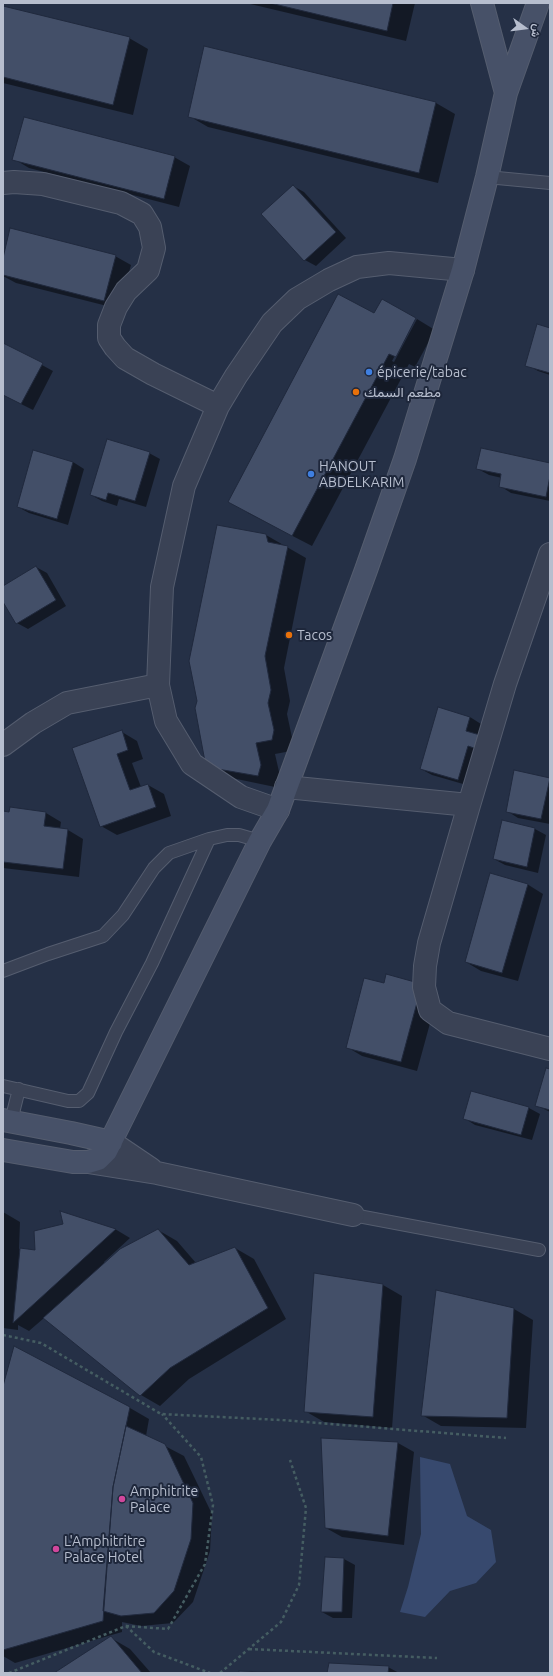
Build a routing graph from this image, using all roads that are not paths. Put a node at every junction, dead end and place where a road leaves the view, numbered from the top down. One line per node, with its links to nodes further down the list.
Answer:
1 (482, 3): 3 (street)
2 (538, 3): 3 (street)
3 (506, 93): 4 (street)
4 (487, 177): 6 (lane); 7 (street)
5 (3, 183): 8 (street)
6 (550, 183)
7 (463, 270): 8 (street); 12 (street)
8 (218, 406): 10 (street)
9 (550, 554): 13 (street)
10 (158, 685): 11 (street); 14 (street)
11 (3, 745)
12 (286, 787): 13 (street); 14 (street)
13 (469, 804): 18 (street)
14 (278, 810): 16 (street)
15 (209, 839): 16 (lane); 17 (lane); 20 (lane)
16 (260, 840): 22 (street)
17 (3, 971)
18 (550, 1049)
19 (3, 1086): 20 (lane)
20 (19, 1089): 21 (lane)
21 (7, 1120): 22 (street)
22 (111, 1142): 24 (street); 25 (street)
23 (3, 1150): 24 (street)
24 (88, 1162): 25 (street)
25 (157, 1172): 26 (street)
26 (353, 1216): 27 (lane)
27 (539, 1250)

